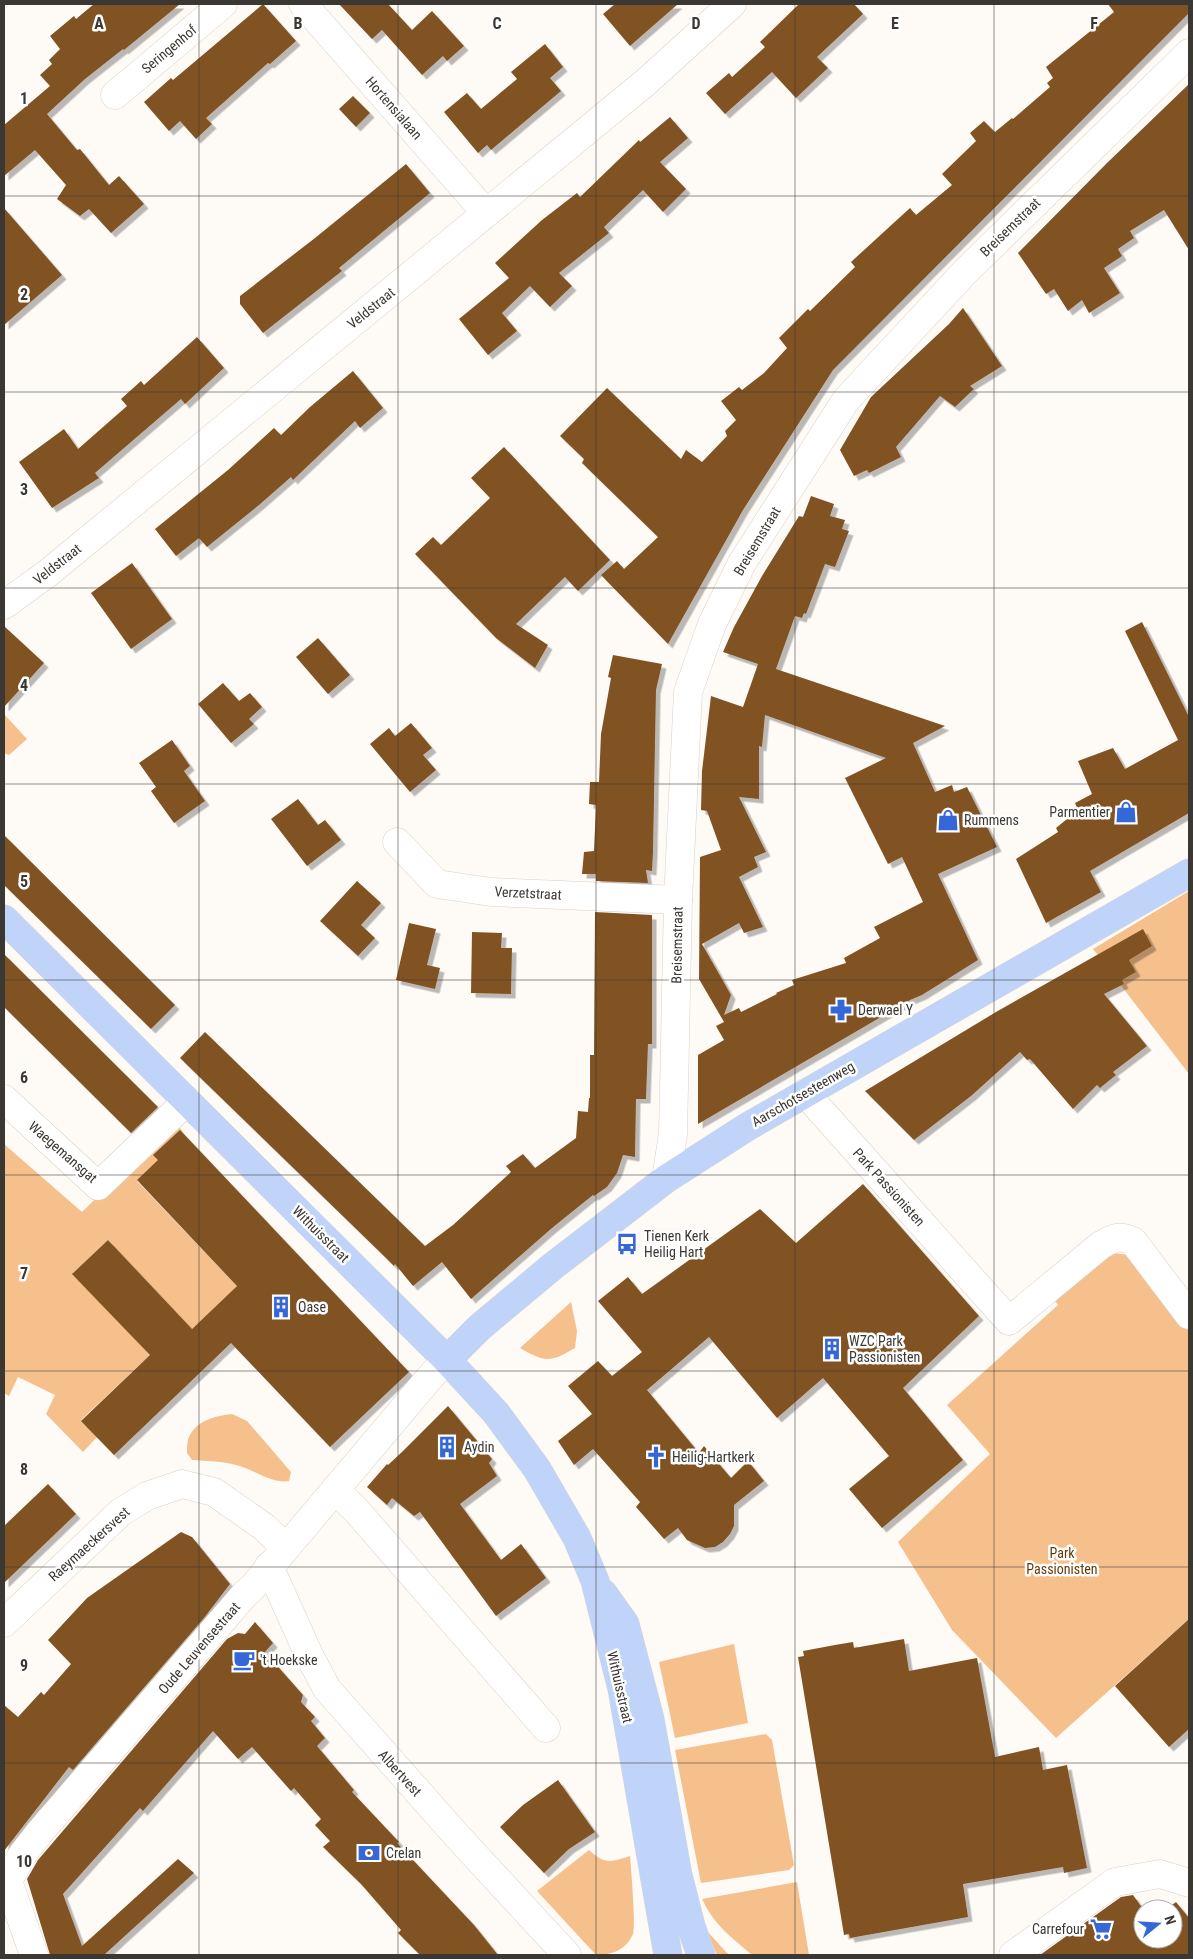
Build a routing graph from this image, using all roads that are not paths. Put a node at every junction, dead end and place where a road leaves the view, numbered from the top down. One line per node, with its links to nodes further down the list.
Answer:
1 (223, 4): 5 (street, Seringenhof)
2 (303, 4): 6 (street, Hortensialaan)
3 (730, 5): 6 (street, Veldstraat)
4 (1189, 53): 10 (street, Breisemstraat)
5 (115, 95)
6 (486, 213): 7 (street, Veldstraat)
7 (4, 605)
8 (397, 842): 10 (street, Verzetstraat)
9 (1189, 873): 12 (main road, Aarschotsesteenweg)
10 (678, 900): 15 (street, Breisemstraat)
11 (4, 920): 14 (main road, Withuisstraat)
12 (805, 1093): 15 (main road, Aarschotsesteenweg); 16 (street, Park Passionisten)
13 (4, 1099): 14 (street, Waegemansgat)
14 (187, 1101): 17 (main road, Withuisstraat)
15 (666, 1180): 17 (main road, Aarschotsesteenweg)
16 (1189, 1315)
17 (447, 1360): 18 (street, Oude Leuvensestraat); 20 (main road, Withuisstraat)
18 (335, 1490): 19 (street, Oude Leuvensestraat); 22 (street)
19 (278, 1557): 21 (street, Raeymaeckersvest); 23 (street, Oude Leuvensestraat); 26 (street, Albertvest)
20 (595, 1581): 27 (main road, Withuisstraat); 28 (main road, Withuisstraat)
21 (4, 1624)
22 (546, 1728)
23 (6, 1882): 25 (street, Oude Leuvensestraat)
24 (1189, 1883): 29 (street)
25 (34, 1955)
26 (568, 1955)
27 (668, 1955)
28 (701, 1955)
29 (1014, 1955)

